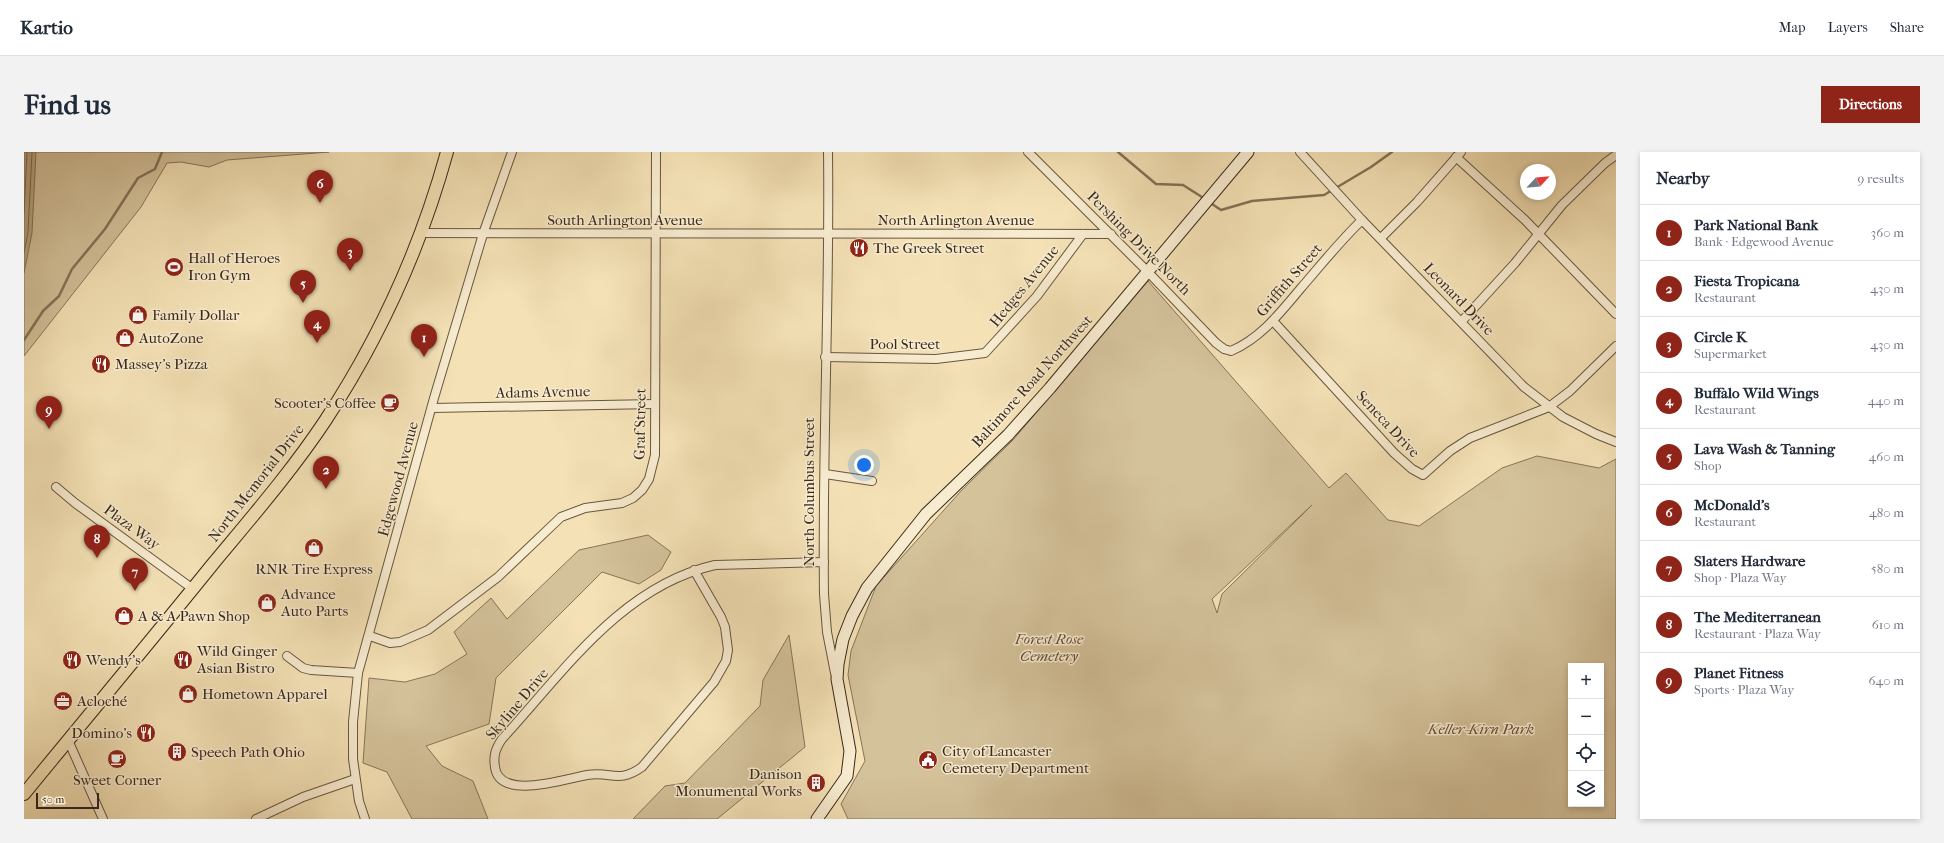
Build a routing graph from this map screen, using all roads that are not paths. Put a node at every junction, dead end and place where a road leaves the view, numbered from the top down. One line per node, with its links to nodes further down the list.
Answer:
1 (512, 152): 12 (street, Edgewood Avenue)
2 (656, 152): 17 (street, Graf Street)
3 (828, 152): 13 (street, North Columbus Street)
4 (1028, 152): 15 (street, Pershing Drive North)
5 (1248, 152): 19 (main road, Baltimore Road Northwest)
6 (1300, 152): 10 (street, Leonard Drive)
7 (1458, 154): 16 (street); 18 (street)
8 (447, 155): 11 (main road, North Memorial Drive)
9 (1616, 156): 16 (street)
10 (1362, 220): 18 (street, Leonard Drive); 21 (street, Griffith Street)
11 (420, 233): 12 (street, South Arlington Avenue); 36 (main road, North Memorial Drive)
12 (483, 234): 17 (street, South Arlington Avenue); 29 (street, Edgewood Avenue)
13 (829, 234): 14 (street, North Arlington Avenue); 17 (street, South Arlington Avenue); 26 (street, North Columbus Street)
14 (1083, 234): 15 (street, North Arlington Avenue); 25 (street, Hedges Avenue)
15 (1111, 234): 19 (street, Pershing Drive North)
16 (1538, 234): 20 (street); 22 (street)
17 (656, 235): 27 (street, Graf Street)
18 (1381, 238): 22 (street, Leonard Drive)
19 (1148, 272): 24 (street, Pershing Drive North); 40 (main road, Baltimore Road Northwest)
20 (1616, 314)
21 (1273, 321): 24 (street, Griffith Street); 28 (street, Seneca Drive)
22 (1462, 321): 28 (street, Leonard Drive)
23 (1616, 346): 28 (street, Seneca Drive)
24 (1231, 351)
25 (985, 353): 26 (street, Pool Street)
26 (825, 357): 31 (street, North Columbus Street)
27 (655, 404): 29 (street, Adams Avenue); 37 (street, Graf Street)
28 (1549, 407): 30 (street, Leonard Drive)
29 (432, 408): 37 (street, Edgewood Avenue)
30 (1616, 442)
31 (824, 474): 32 (street); 34 (street, North Columbus Street)
32 (872, 481)
33 (56, 487): 36 (street, Plaza Way)
34 (824, 562): 35 (street, Skyline Drive); 40 (street, North Columbus Street)
35 (694, 570): 35 (street, Skyline Drive)
36 (193, 589): 41 (main road, North Memorial Drive)
37 (370, 636): 39 (street, Edgewood Avenue)
38 (287, 656): 39 (street)
39 (358, 673): 42 (street, Edgewood Avenue)
40 (837, 679): 47 (main road, North Columbus Street)
41 (68, 740): 43 (main road, North Memorial Drive); 44 (street)
42 (356, 779): 45 (street); 46 (street, Edgewood Avenue)
43 (24, 794)
44 (103, 819)
45 (256, 819)
46 (365, 819)
47 (817, 819)

